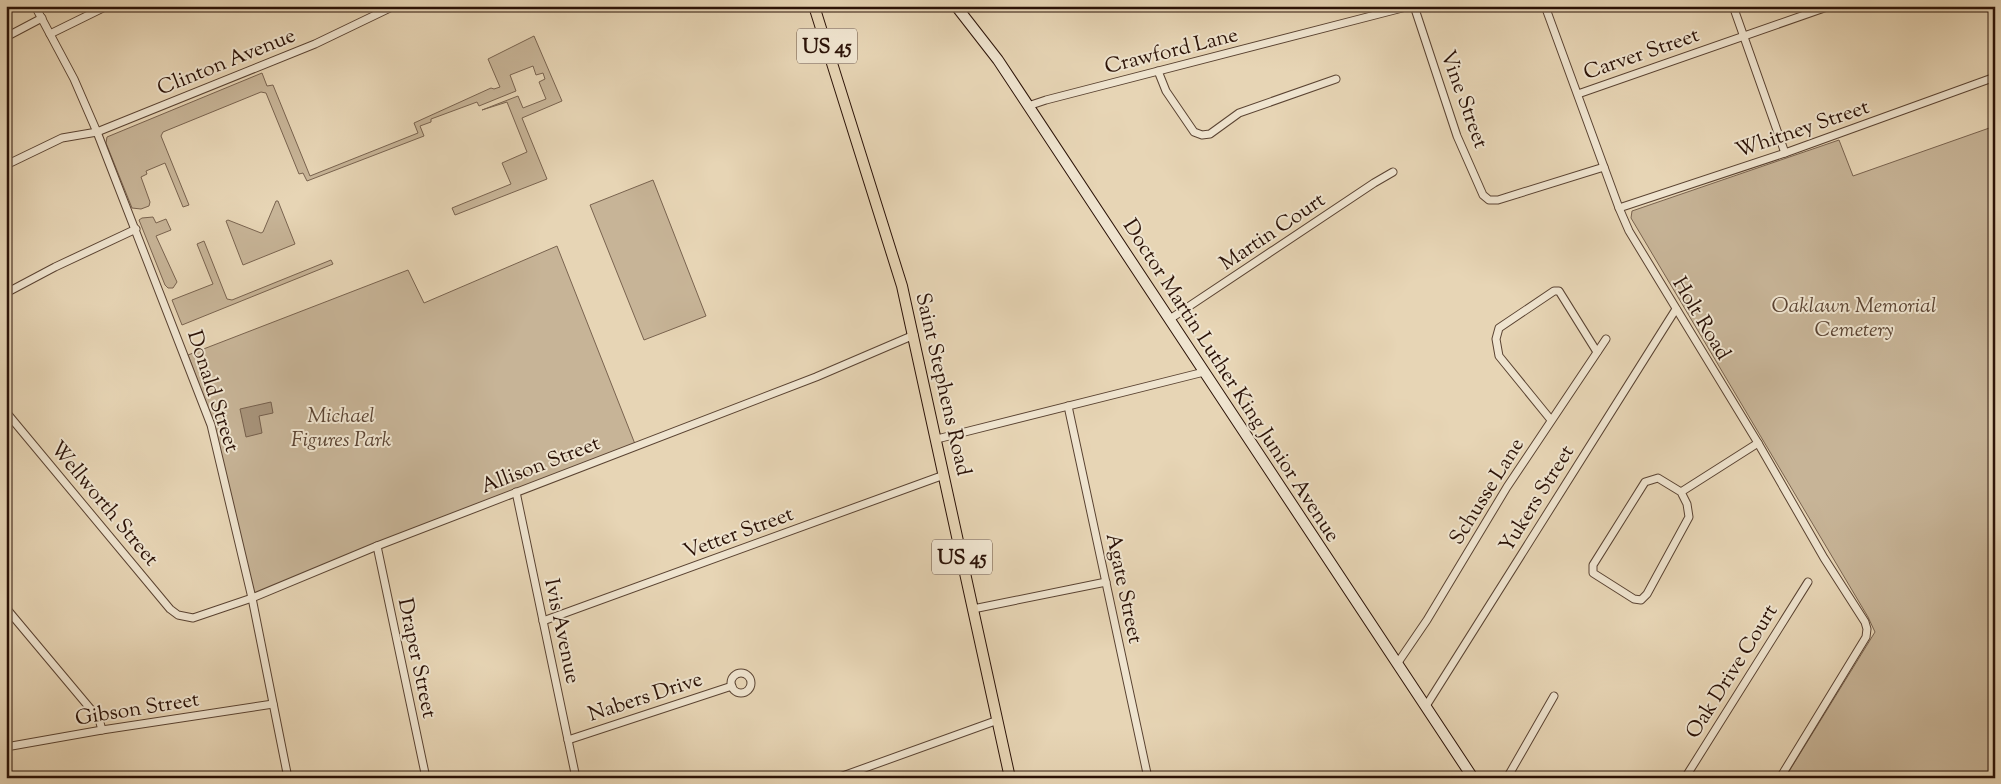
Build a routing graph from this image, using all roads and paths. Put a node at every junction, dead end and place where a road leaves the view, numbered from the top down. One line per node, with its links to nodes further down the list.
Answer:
1 (35, 6): 10 (street)
2 (107, 6): 11 (street)
3 (394, 6): 19 (street, Clinton Avenue)
4 (814, 6): 29 (main road, Saint Stephens Road / US 45)
5 (956, 6): 18 (main road, Doctor Martin Luther King Junior Avenue)
6 (1412, 6): 14 (street, Crawford Lane); 22 (street, Vine Street)
7 (1545, 6): 17 (street, Holt Road)
8 (1733, 6): 13 (street)
9 (1830, 6): 13 (street, Carver Street)
10 (42, 18): 11 (street, Donald Street); 12 (street)
11 (50, 34): 19 (street, Donald Street)
12 (6, 36)
13 (1744, 37): 17 (street, Carver Street); 20 (street)
14 (1158, 71): 16 (street); 18 (street, Crawford Lane)
15 (1995, 77): 20 (street, Whitney Street)
16 (1336, 79)
17 (1578, 94): 22 (street, Holt Road)
18 (1028, 106): 28 (main road, Doctor Martin Luther King Junior Avenue)
19 (97, 132): 21 (street, Clinton Avenue); 25 (street, Donald Street)
20 (1785, 153): 24 (street, Whitney Street)
21 (6, 166)
22 (1604, 167): 24 (street, Holt Road)
23 (1393, 172): 28 (street, Martin Court)
24 (1619, 208): 27 (street, Holt Road)
25 (136, 229): 26 (street); 44 (street, Donald Street)
26 (6, 293)
27 (1676, 308): 37 (street, Holt Road); 53 (street, Yukers Street)
28 (1170, 319): 32 (main road, Doctor Martin Luther King Junior Avenue)
29 (914, 335): 36 (main road, Saint Stephens Road / US 45); 39 (street, Allison Street)
30 (1606, 338): 31 (street, Schusse Lane)
31 (1597, 352): 35 (street, Schusse Lane); 35 (street)
32 (1204, 372): 33 (street); 49 (main road, Doctor Martin Luther King Junior Avenue)
33 (1068, 406): 36 (street); 42 (street, Agate Street)
34 (6, 412): 47 (street, Wellworth Street)
35 (1551, 420): 49 (street, Schusse Lane)
36 (937, 439): 38 (main road, Saint Stephens Road / US 45)
37 (1758, 443): 40 (street); 67 (street, Holt Road)
38 (944, 475): 46 (main road, Saint Stephens Road / US 45); 48 (street, Vetter Street)
39 (516, 492): 41 (street, Allison Street); 48 (street, Ivis Avenue)
40 (1681, 492): 40 (street)
41 (376, 546): 44 (street, Allison Street); 59 (street, Draper Street)
42 (1106, 582): 46 (street); 63 (street, Agate Street)
43 (1808, 582): 66 (street, Oak Drive Court)
44 (252, 598): 47 (street, Allison Street); 52 (street, Donald Street)
45 (6, 608): 55 (street)
46 (974, 609): 54 (main road, Saint Stephens Road / US 45)
47 (178, 615)
48 (543, 621): 56 (street, Ivis Avenue)
49 (1398, 664): 53 (main road, Doctor Martin Luther King Junior Avenue)
50 (732, 686): 56 (street, Nabers Drive)
51 (1554, 696): 65 (street)
52 (273, 704): 55 (street, Gibson Street); 58 (street, Donald Street)
53 (1426, 706): 64 (main road, Doctor Martin Luther King Junior Avenue)
54 (998, 720): 61 (street); 62 (main road, Saint Stephens Road / US 45)
55 (102, 730): 57 (street, Gibson Street)
56 (568, 740): 60 (street, Ivis Avenue)
57 (6, 747)
58 (288, 778)
59 (426, 778)
60 (576, 778)
61 (837, 778)
62 (1010, 778)
63 (1148, 778)
64 (1473, 778)
65 (1507, 778)
66 (1685, 778)
67 (1780, 778)

